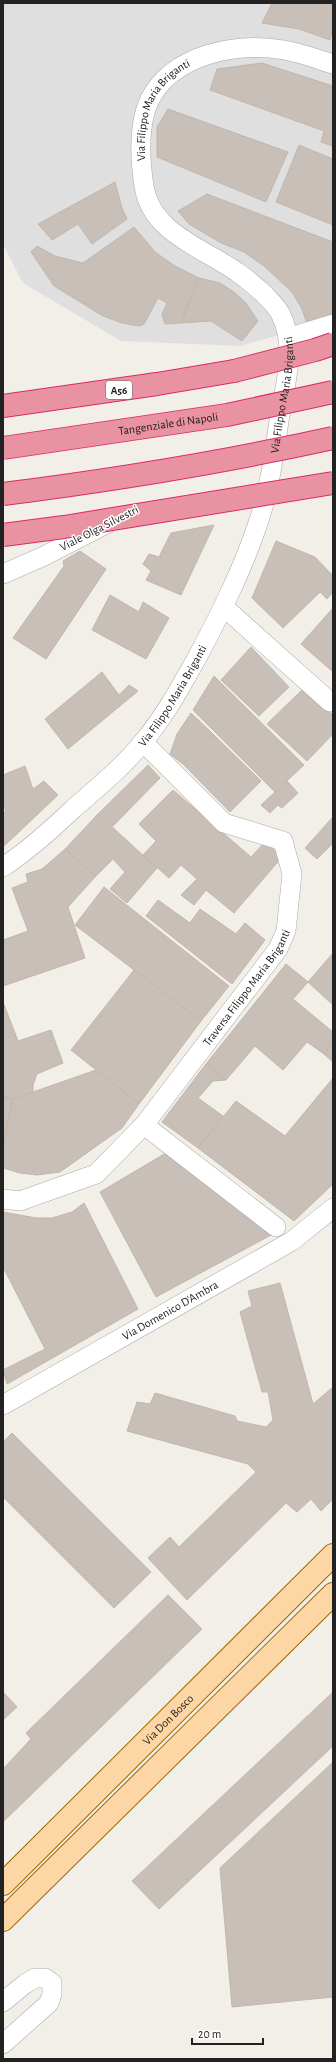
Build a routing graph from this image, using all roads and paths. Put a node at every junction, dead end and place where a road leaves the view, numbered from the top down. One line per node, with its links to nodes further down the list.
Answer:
1 (333, 64): 3 (street, Via Filippo Maria Briganti)
2 (333, 324): 3 (street)
3 (290, 337): 9 (street, Via Filippo Maria Briganti)
4 (333, 344): 6 (highway, A56, bridge)
5 (333, 392): 8 (highway, Tangenziale di Napoli, bridge)
6 (3, 406)
7 (333, 438): 11 (highway, bridge)
8 (3, 448)
9 (269, 483): 13 (street, Viale Olga Silvestri); 14 (street, Via Filippo Maria Briganti)
10 (333, 483): 12 (highway, bridge)
11 (3, 494)
12 (3, 535)
13 (3, 574)
14 (224, 607): 15 (street); 16 (street, Via Filippo Maria Briganti)
15 (330, 702)
16 (143, 742): 17 (street, Via Filippo Maria Briganti); 18 (street, Traversa Filippo Maria Briganti)
17 (3, 867)
18 (144, 1125): 19 (street, Traversa Filippo Maria Briganti); 21 (street)
19 (3, 1199)
20 (333, 1208): 22 (street, Via Domenico D'Ambra)
21 (276, 1227)
22 (3, 1406)
23 (333, 1555): 25 (main road, Via Don Bosco)
24 (333, 1594): 26 (main road)
25 (3, 1884)
26 (3, 1920)
27 (3, 2002): 28 (street)
28 (3, 2044)

